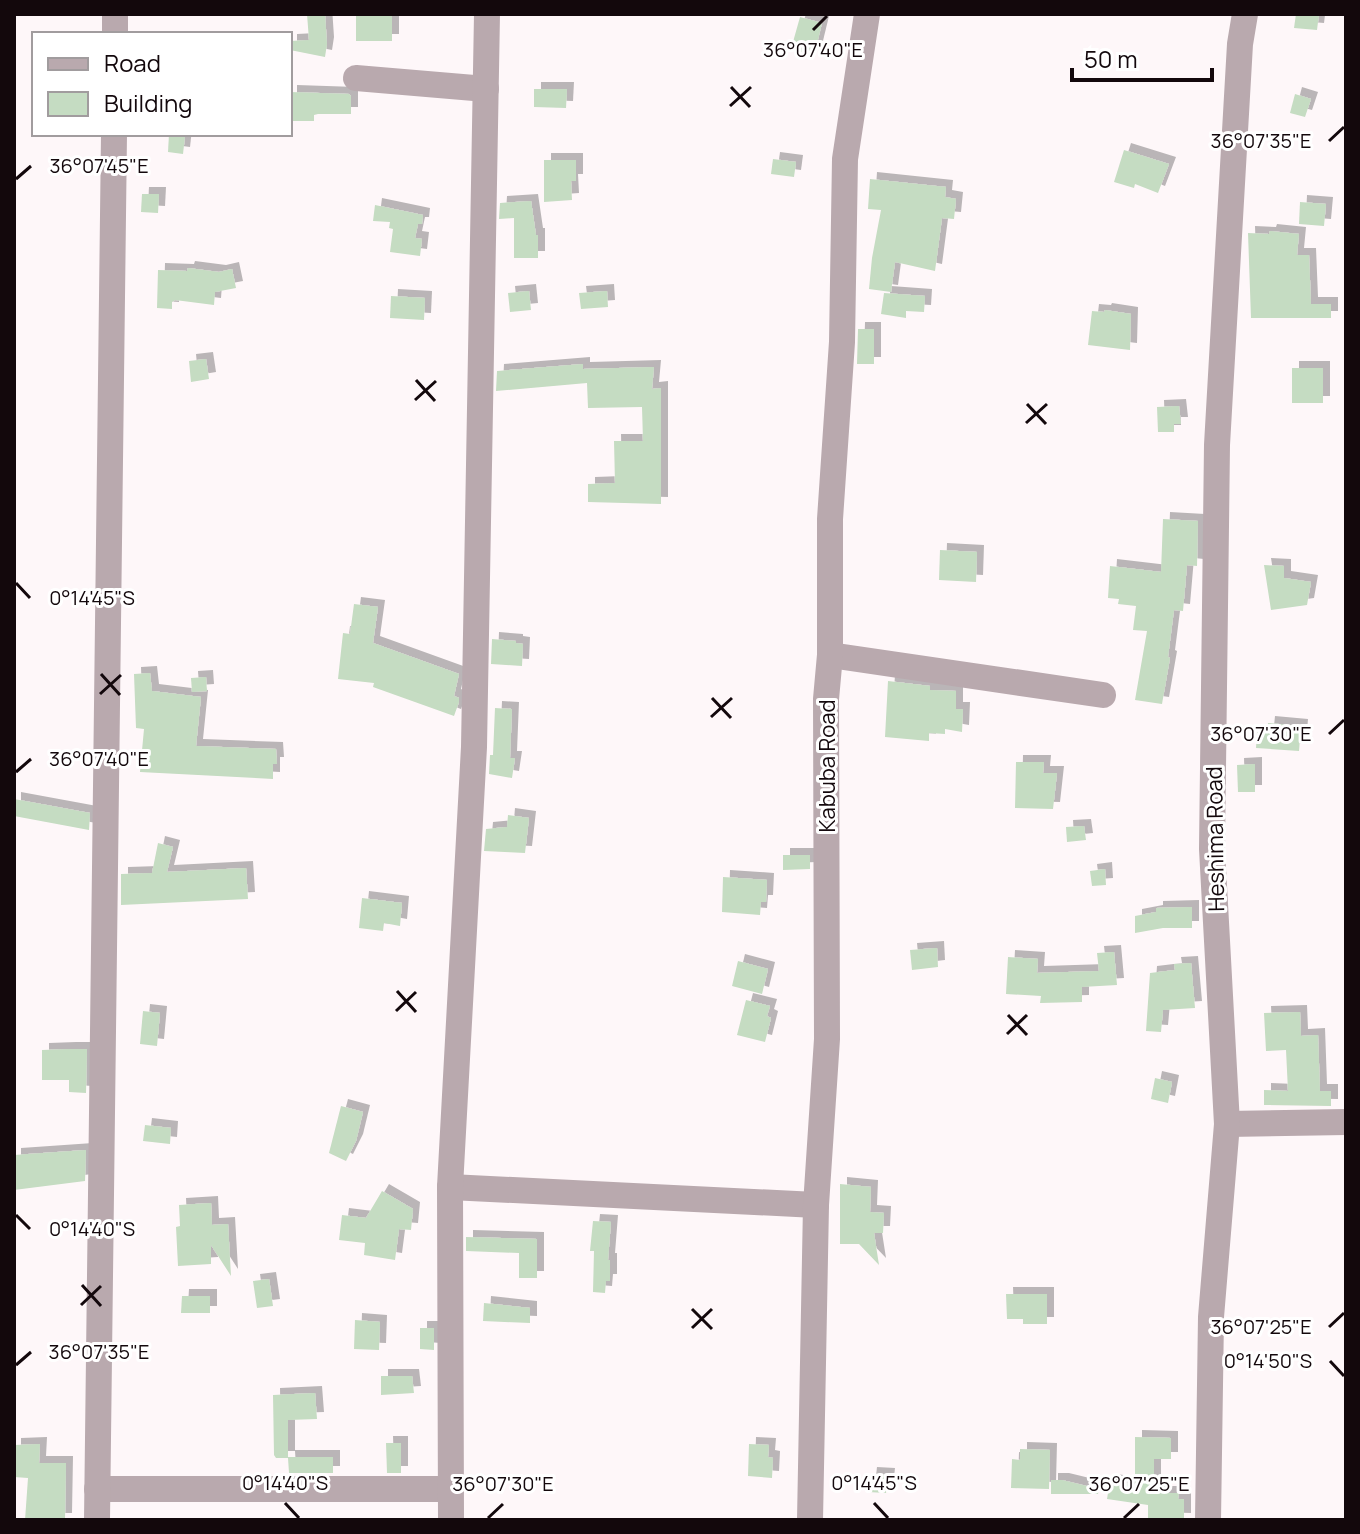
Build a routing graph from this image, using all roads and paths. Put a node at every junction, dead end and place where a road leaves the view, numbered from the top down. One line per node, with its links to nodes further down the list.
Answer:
1 (487, 14): 5 (street)
2 (867, 14): 7 (street, Kabuba Road)
3 (1245, 14): 10 (street, Heshima Road)
4 (356, 78): 5 (street)
5 (486, 89): 11 (street)
6 (114, 136): 13 (street)
7 (830, 655): 8 (street); 12 (street, Kabuba Road)
8 (1103, 695)
9 (1346, 1122): 10 (street)
10 (1227, 1124): 18 (street, Heshima Road)
11 (450, 1187): 12 (street); 14 (street)
12 (816, 1205): 17 (street, Kabuba Road)
13 (97, 1489): 14 (street); 15 (street)
14 (451, 1489): 16 (street)
15 (97, 1520)
16 (451, 1520)
17 (810, 1520)
18 (1208, 1520)

